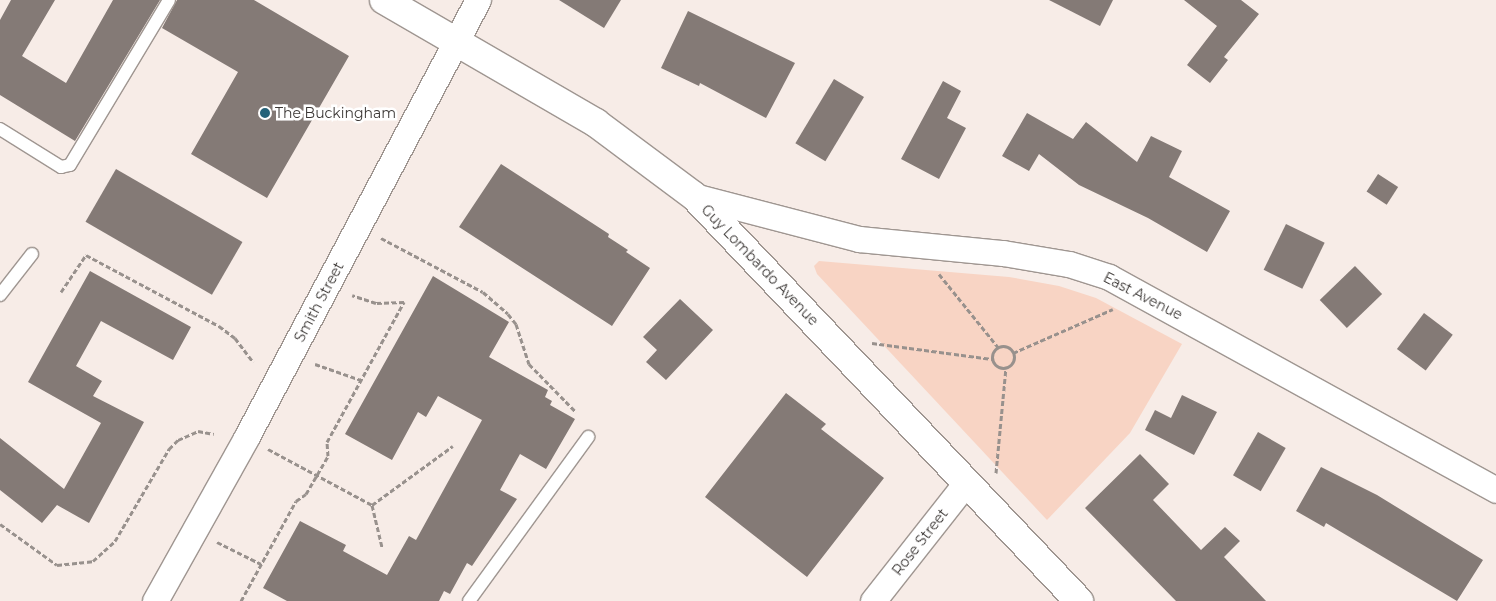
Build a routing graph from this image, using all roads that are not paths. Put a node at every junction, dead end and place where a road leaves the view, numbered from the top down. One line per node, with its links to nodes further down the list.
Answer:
1 (169, 0): 5 (lane)
2 (384, 0): 4 (street, Guy Lombardo Avenue)
3 (478, 0): 4 (street, Smith Street)
4 (457, 42): 6 (street, Guy Lombardo Avenue); 12 (street, Smith Street)
5 (0, 129)
6 (694, 196): 10 (street, Guy Lombardo Avenue); 11 (street, East Avenue)
7 (32, 254): 8 (lane)
8 (0, 295)
9 (588, 437): 13 (lane)
10 (966, 483): 14 (street, Rose Street); 15 (street, Guy Lombardo Avenue)
11 (1496, 490)
12 (155, 601)
13 (469, 601)
14 (873, 601)
15 (1079, 601)

